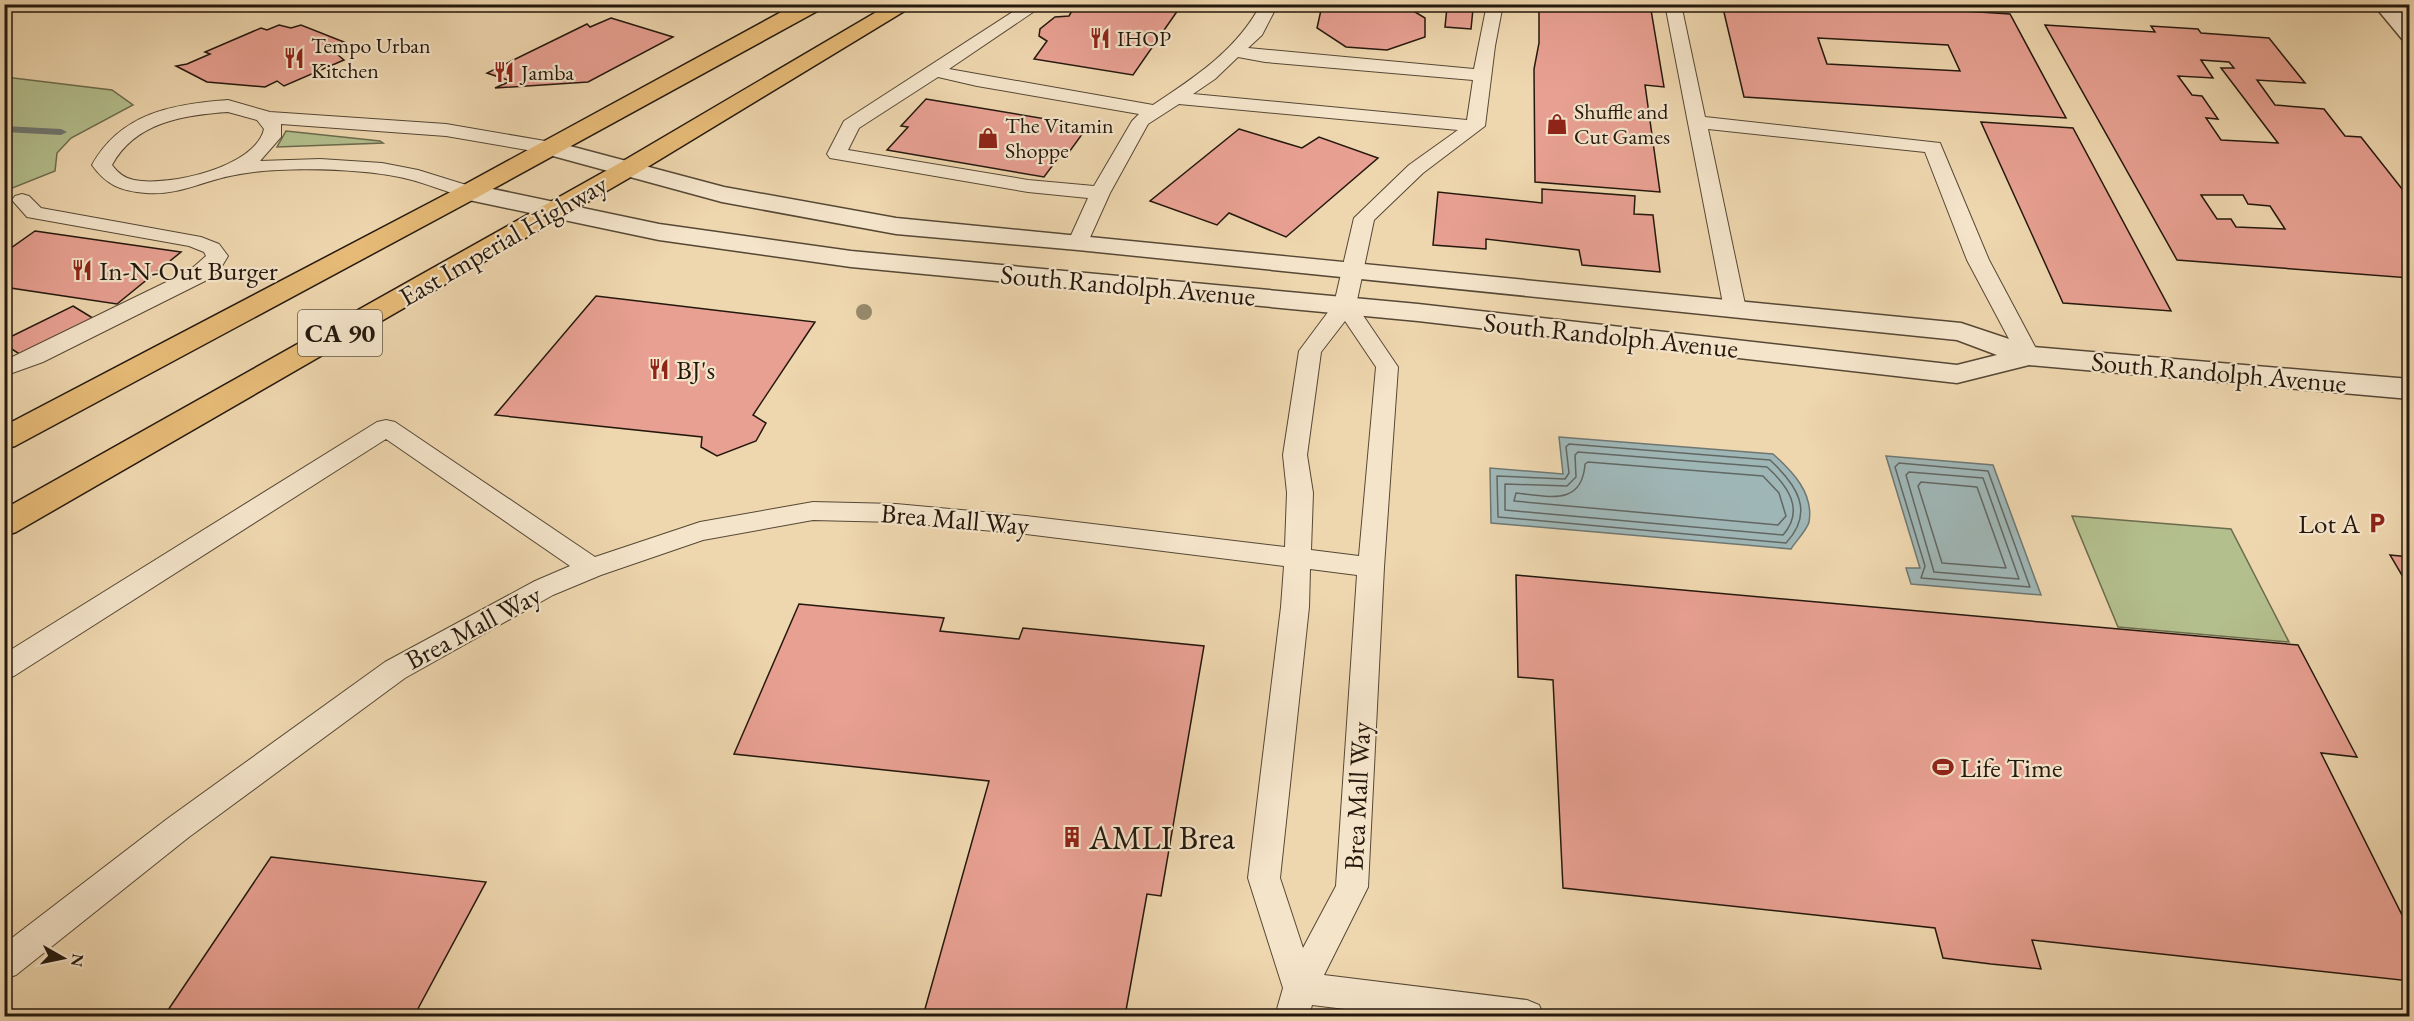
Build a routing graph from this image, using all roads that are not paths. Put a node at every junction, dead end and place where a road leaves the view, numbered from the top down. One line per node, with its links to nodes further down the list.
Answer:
1 (813, 4): 17 (main road, East Imperial Highway / CA 90)
2 (906, 4): 18 (main road, East Imperial Highway / CA 90)
3 (1036, 4): 10 (lane)
4 (1270, 4): 9 (lane)
5 (1495, 4): 11 (lane)
6 (1672, 4): 15 (lane)
7 (2383, 4): 8 (street)
8 (2409, 34)
9 (1234, 51): 11 (lane); 12 (lane)
10 (933, 70): 13 (lane); 21 (lane)
11 (1482, 75): 16 (lane)
12 (1175, 98): 13 (lane); 16 (lane)
13 (1156, 111): 21 (lane)
14 (268, 117): 17 (lane, South Randolph Avenue); 19 (lane, South Randolph Avenue); 19 (lane, South Randolph Avenue)
15 (1696, 122): 27 (lane); 28 (lane)
16 (1476, 126): 25 (lane)
17 (551, 148): 18 (street, South Randolph Avenue); 20 (main road, East Imperial Highway / CA 90)
18 (627, 169): 23 (main road, East Imperial Highway / CA 90); 24 (street, South Randolph Avenue)
19 (231, 170): 20 (lane, South Randolph Avenue)
20 (469, 192): 23 (street, South Randolph Avenue); 31 (main road, East Imperial Highway / CA 90)
21 (1100, 194): 24 (lane)
22 (22, 200): 29 (lane)
23 (550, 213): 26 (street, South Randolph Avenue); 32 (main road, East Imperial Highway / CA 90)
24 (1078, 242): 25 (street, South Randolph Avenue)
25 (1352, 272): 26 (lane); 27 (street, South Randolph Avenue)
26 (1345, 305): 28 (street, South Randolph Avenue); 33 (lane); 34 (lane)
27 (1735, 309): 28 (street, South Randolph Avenue)
28 (2029, 356): 30 (street, South Randolph Avenue)
29 (4, 369)
30 (2409, 389)
31 (4, 439)
32 (4, 524)
33 (1298, 558): 34 (lane, Brea Mall Way); 35 (lane, Brea Mall Way); 38 (lane)
34 (1371, 567): 38 (lane, Brea Mall Way)
35 (592, 568): 36 (lane); 37 (lane, Brea Mall Way)
36 (4, 668)
37 (4, 964)
38 (1296, 1002): 39 (lane)
39 (1527, 1017)

